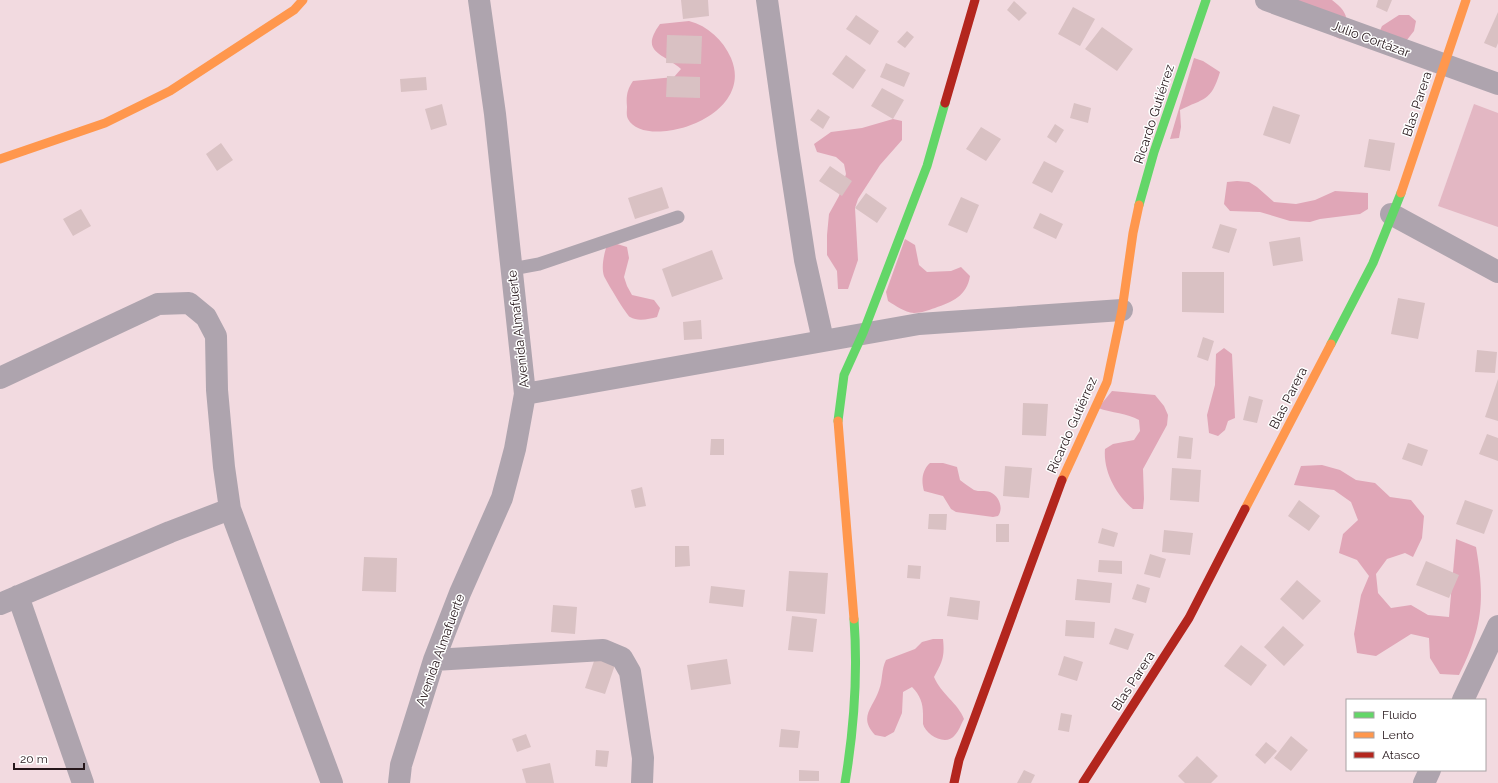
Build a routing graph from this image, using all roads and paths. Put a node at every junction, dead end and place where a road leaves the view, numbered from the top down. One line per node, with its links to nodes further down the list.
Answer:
1 (303, 0): 10 (street)
2 (478, 0): 13 (street, Avenida Almafuerte)
3 (767, 0): 17 (street)
4 (975, 0): 16 (street)
5 (1206, 0): 15 (street, Ricardo Gutiérrez)
6 (1266, 0): 8 (street, Julio Cortázar)
7 (1466, 0): 8 (street, Blas Parera)
8 (1444, 66): 9 (street, Julio Cortázar); 11 (street, Blas Parera)
9 (1498, 84)
10 (0, 159)
11 (1392, 214): 14 (street); 32 (street, Blas Parera)
12 (678, 217): 13 (lane)
13 (512, 269): 19 (street, Avenida Almafuerte)
14 (1498, 272)
15 (1122, 310): 16 (street); 31 (street, Ricardo Gutiérrez)
16 (863, 333): 17 (street); 30 (street)
17 (823, 340): 19 (street)
18 (0, 378): 20 (street)
19 (525, 394): 23 (street, Avenida Almafuerte)
20 (230, 509): 21 (street); 27 (street)
21 (9, 600): 26 (street)
22 (1498, 626): 24 (street)
23 (434, 660): 28 (street, Avenida Almafuerte); 29 (street)
24 (1463, 699)
25 (1430, 771): 33 (street)
26 (83, 783)
27 (332, 783)
28 (399, 783)
29 (642, 783)
30 (845, 783)
31 (954, 783)
32 (1083, 783)
33 (1424, 783)

